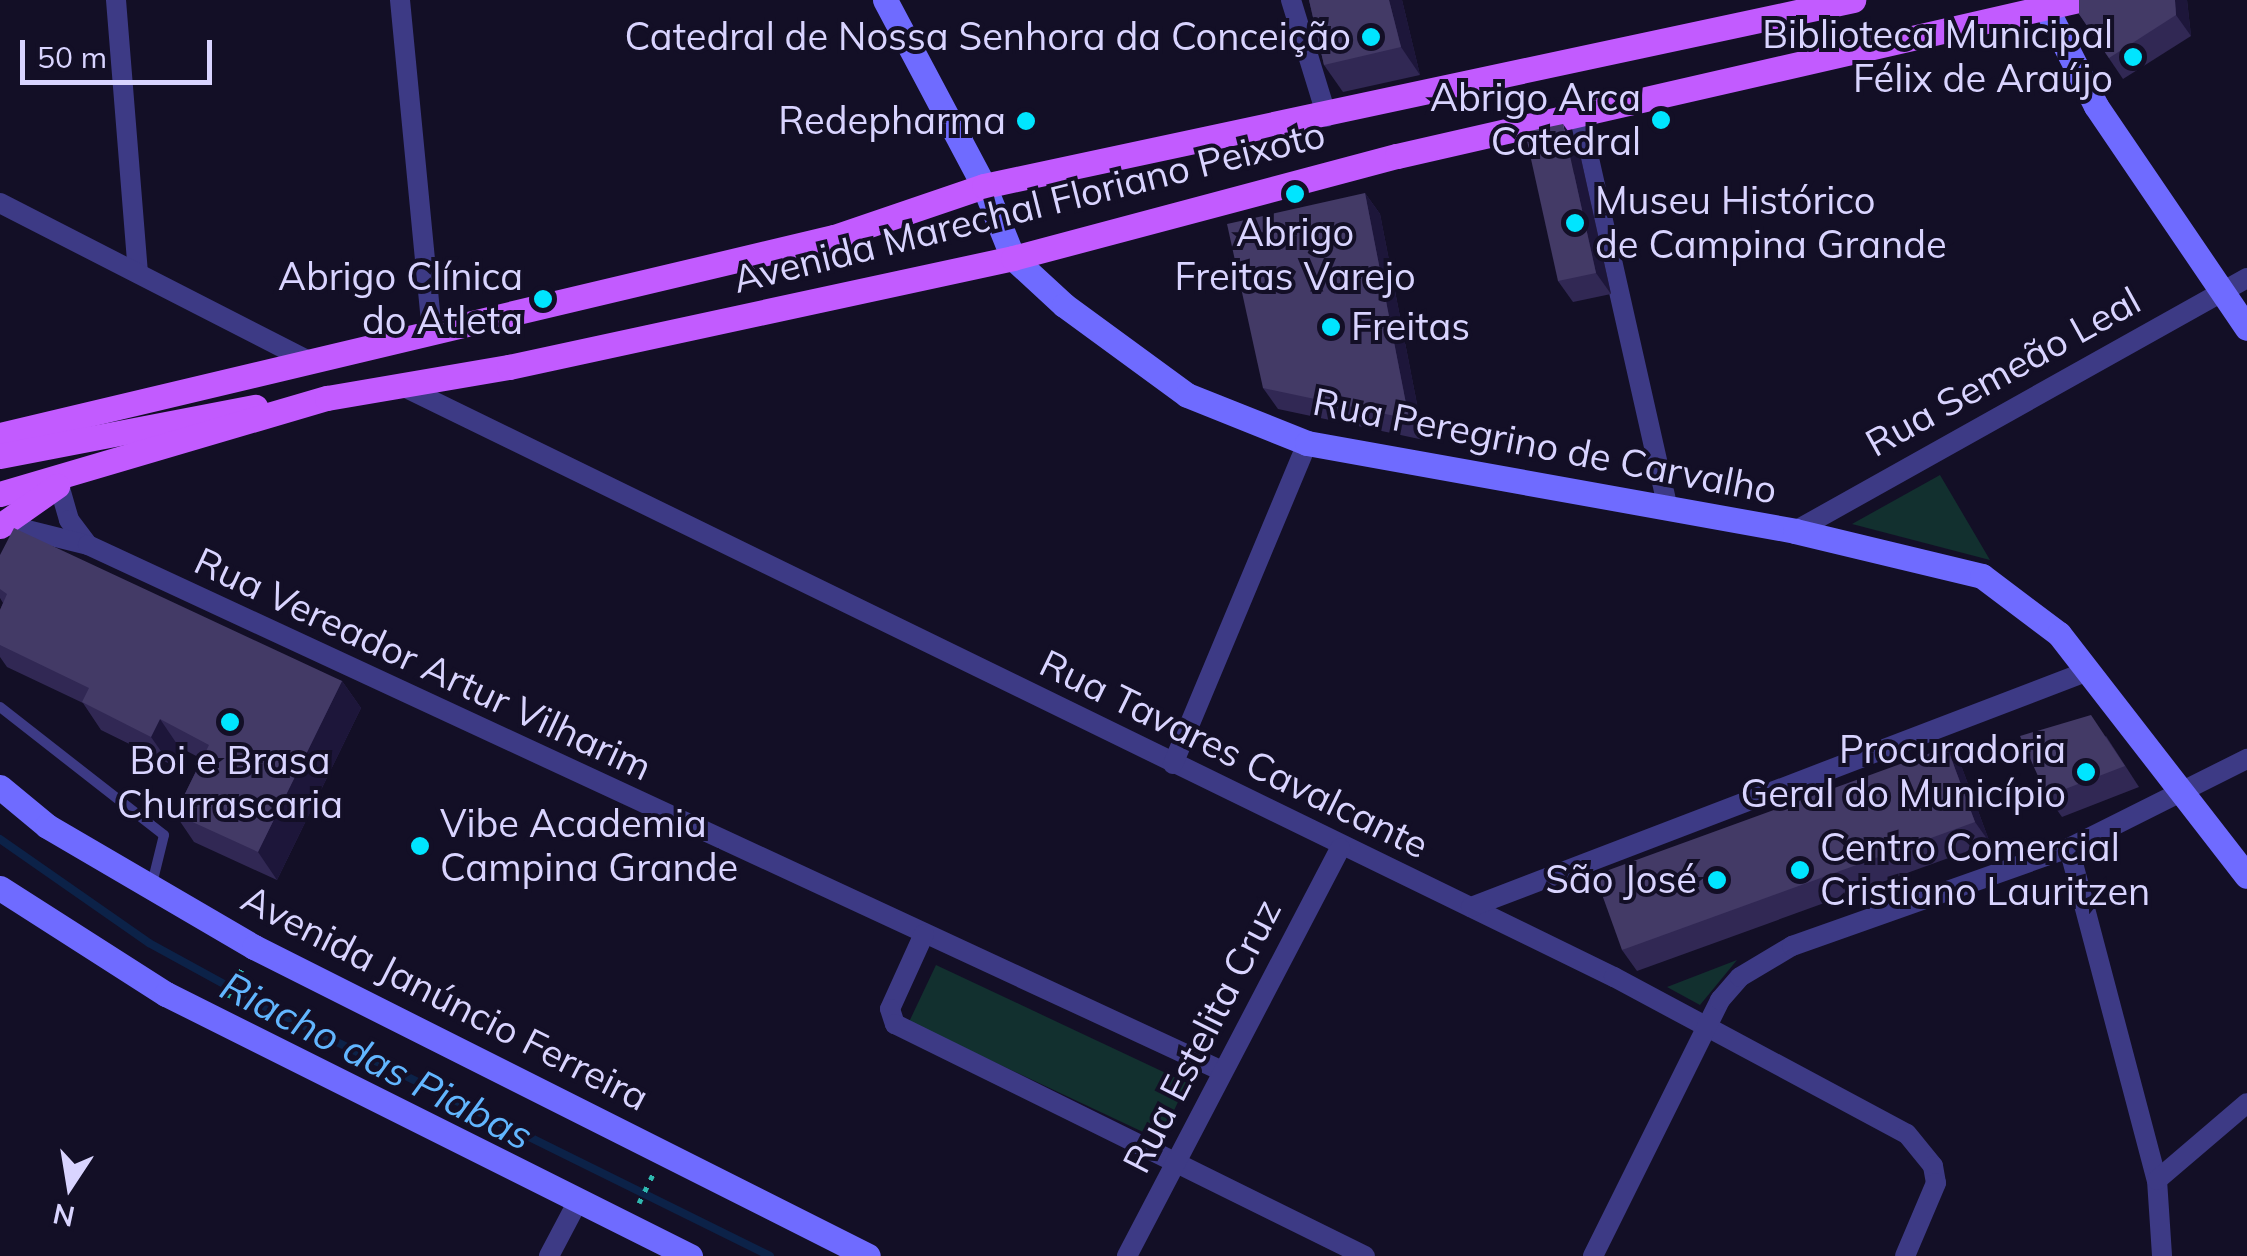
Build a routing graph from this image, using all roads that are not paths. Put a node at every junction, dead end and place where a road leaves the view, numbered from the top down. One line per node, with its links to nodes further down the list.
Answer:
1 (116, 0): 13 (street)
2 (400, 0): 16 (street)
3 (885, 0): 10 (main road, Rua Peregrino de Carvalho)
4 (1291, 0): 9 (street)
5 (1853, 0): 9 (main road, Avenida Marechal Floriano Peixoto)
6 (2078, 0): 7 (main road, Avenida Marechal Floriano Peixoto)
7 (2044, 4): 8 (main road, Avenida Marechal Floriano Peixoto); 14 (main road)
8 (1579, 114): 12 (main road, Avenida Marechal Floriano Peixoto); 25 (street)
9 (1327, 117): 10 (main road, Avenida Marechal Floriano Peixoto)
10 (984, 186): 12 (main road, Rua Peregrino de Carvalho); 16 (main road, Avenida Marechal Floriano Peixoto)
11 (0, 203): 13 (street)
12 (1014, 258): 18 (main road, Avenida Marechal Floriano Peixoto); 21 (main road, Rua Peregrino de Carvalho)
13 (138, 273): 17 (street)
14 (2236, 284): 15 (main road); 27 (street, Rua Semeão Leal)
15 (2247, 328)
16 (432, 332): 17 (main road, Avenida Marechal Floriano Peixoto)
17 (311, 362): 20 (main road, Avenida Marechal Floriano Peixoto)
18 (400, 385): 19 (main road, Avenida Marechal Floriano Peixoto); 32 (street, Rua Tavares Cavalcante)
19 (327, 398): 22 (main road); 23 (main road, Avenida Marechal Floriano Peixoto)
20 (0, 435)
21 (1307, 443): 25 (main road, Rua Peregrino de Carvalho); 32 (street)
22 (0, 456)
23 (63, 482): 24 (main road, Avenida Marechal Floriano Peixoto); 26 (main road); 28 (street)
24 (0, 494)
25 (1667, 506): 27 (main road, Rua Peregrino de Carvalho)
26 (1, 525): 28 (street, Rua Vereador Artur Vilharim)
27 (1795, 531): 29 (main road, Rua Peregrino de Carvalho)
28 (88, 545): 41 (street, Rua Vereador Artur Vilharim)
29 (2088, 672): 34 (main road, Rua Peregrino de Carvalho); 40 (street)
30 (0, 707): 38 (lane)
31 (2247, 759): 34 (street)
32 (1172, 764): 35 (street, Rua Tavares Cavalcante)
33 (0, 787): 38 (main road, Avenida Janúncio Ferreira)
34 (2182, 793): 36 (street); 37 (main road, Rua Peregrino de Carvalho)
35 (1340, 848): 40 (street, Rua Tavares Cavalcante); 43 (street, Rua Estelita Cruz)
36 (2069, 848): 42 (street); 46 (street)
37 (2247, 876)
38 (150, 886): 50 (main road, Avenida Janúncio Ferreira)
39 (0, 888): 47 (main road)
40 (1472, 907): 42 (street, Rua Tavares Cavalcante)
41 (924, 934): 43 (street, Rua Vereador Artur Vilharim); 45 (street)
42 (1707, 1026): 53 (street); 54 (street, Rua Tavares Cavalcante)
43 (1220, 1070): 45 (street, Rua Estelita Cruz)
44 (2247, 1103): 46 (street)
45 (1175, 1164): 51 (street, Rua Estelita Cruz); 52 (street)
46 (2157, 1180): 55 (street)
47 (578, 1201): 48 (street); 49 (main road)
48 (550, 1256)
49 (690, 1256)
50 (868, 1256)
51 (1127, 1256)
52 (1365, 1256)
53 (1592, 1256)
54 (1905, 1256)
55 (2162, 1256)

